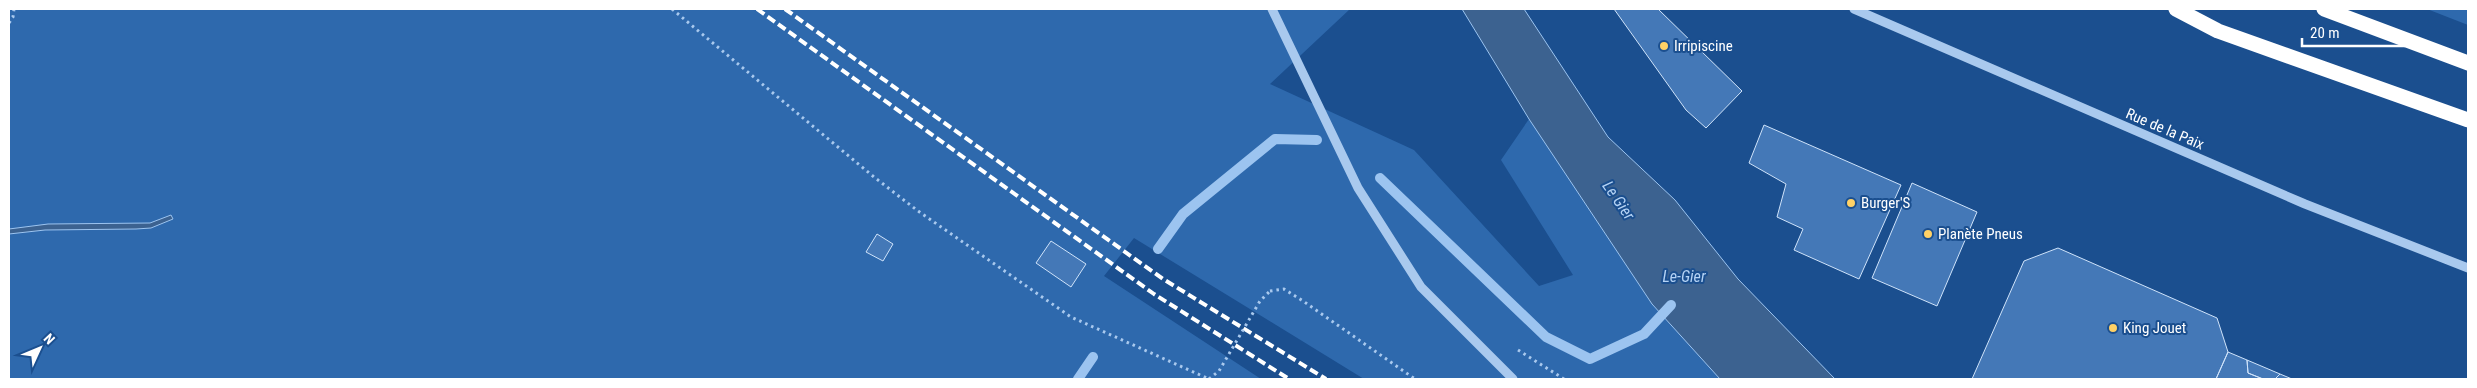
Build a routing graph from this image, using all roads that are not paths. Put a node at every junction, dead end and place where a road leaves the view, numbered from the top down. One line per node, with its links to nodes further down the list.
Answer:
1 (1272, 9): 8 (street)
2 (1854, 9): 7 (street, Rue de la Paix)
3 (2176, 9): 6 (highway)
4 (2324, 9): 5 (highway)
5 (2468, 63)
6 (2468, 120)
7 (2468, 268)
8 (1514, 379)

